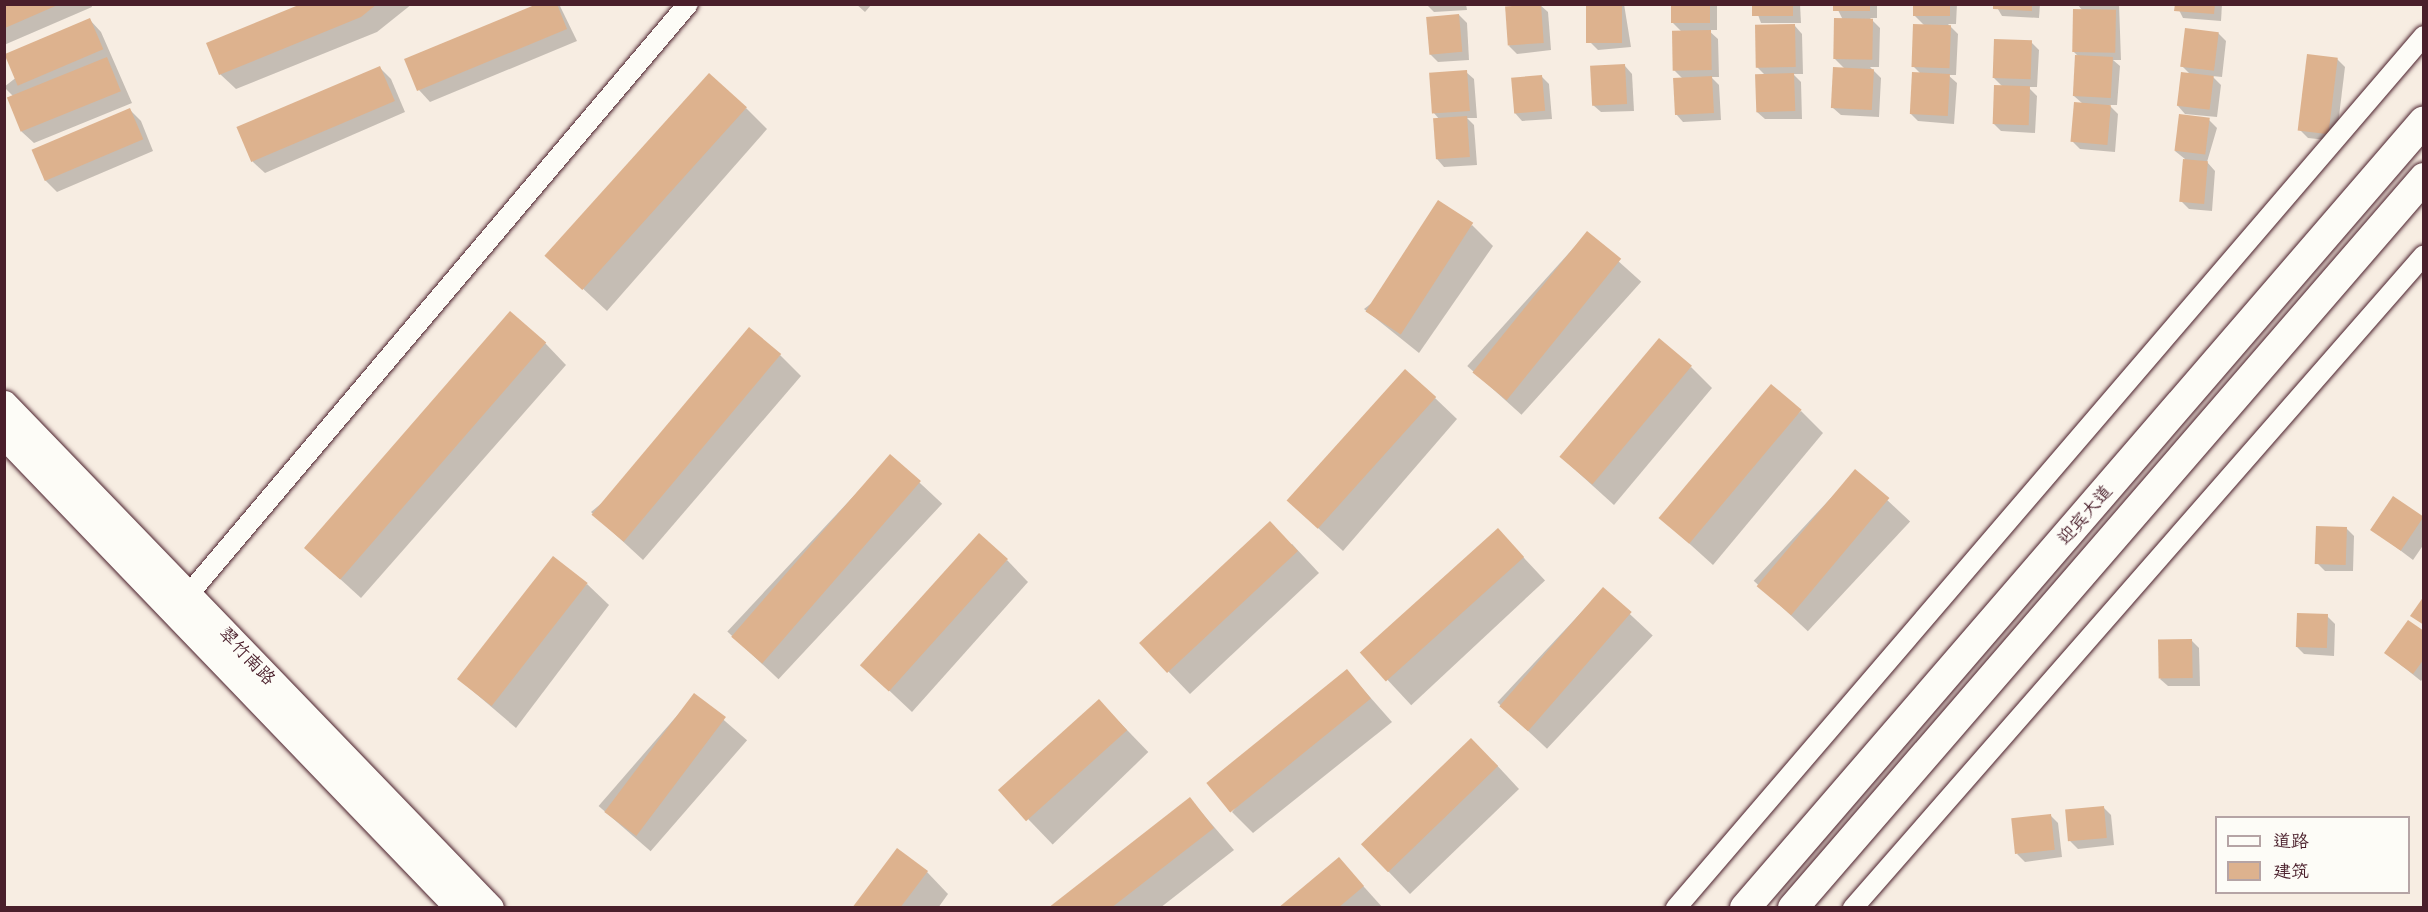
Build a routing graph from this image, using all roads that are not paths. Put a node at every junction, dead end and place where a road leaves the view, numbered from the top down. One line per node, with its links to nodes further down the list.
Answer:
1 (688, 4): 8 (street)
2 (2424, 36): 11 (street)
3 (2424, 121): 12 (main road, 迎宾大道)
4 (2424, 178): 13 (main road, 迎宾大道)
5 (2424, 255): 14 (street)
6 (4, 404): 8 (main road, 翠竹南路)
7 (4, 435): 9 (main road, 翠竹南路)
8 (188, 595): 10 (main road, 翠竹南路)
9 (459, 908)
10 (490, 908)
11 (1676, 908)
12 (1745, 908)
13 (1793, 908)
14 (1853, 908)

